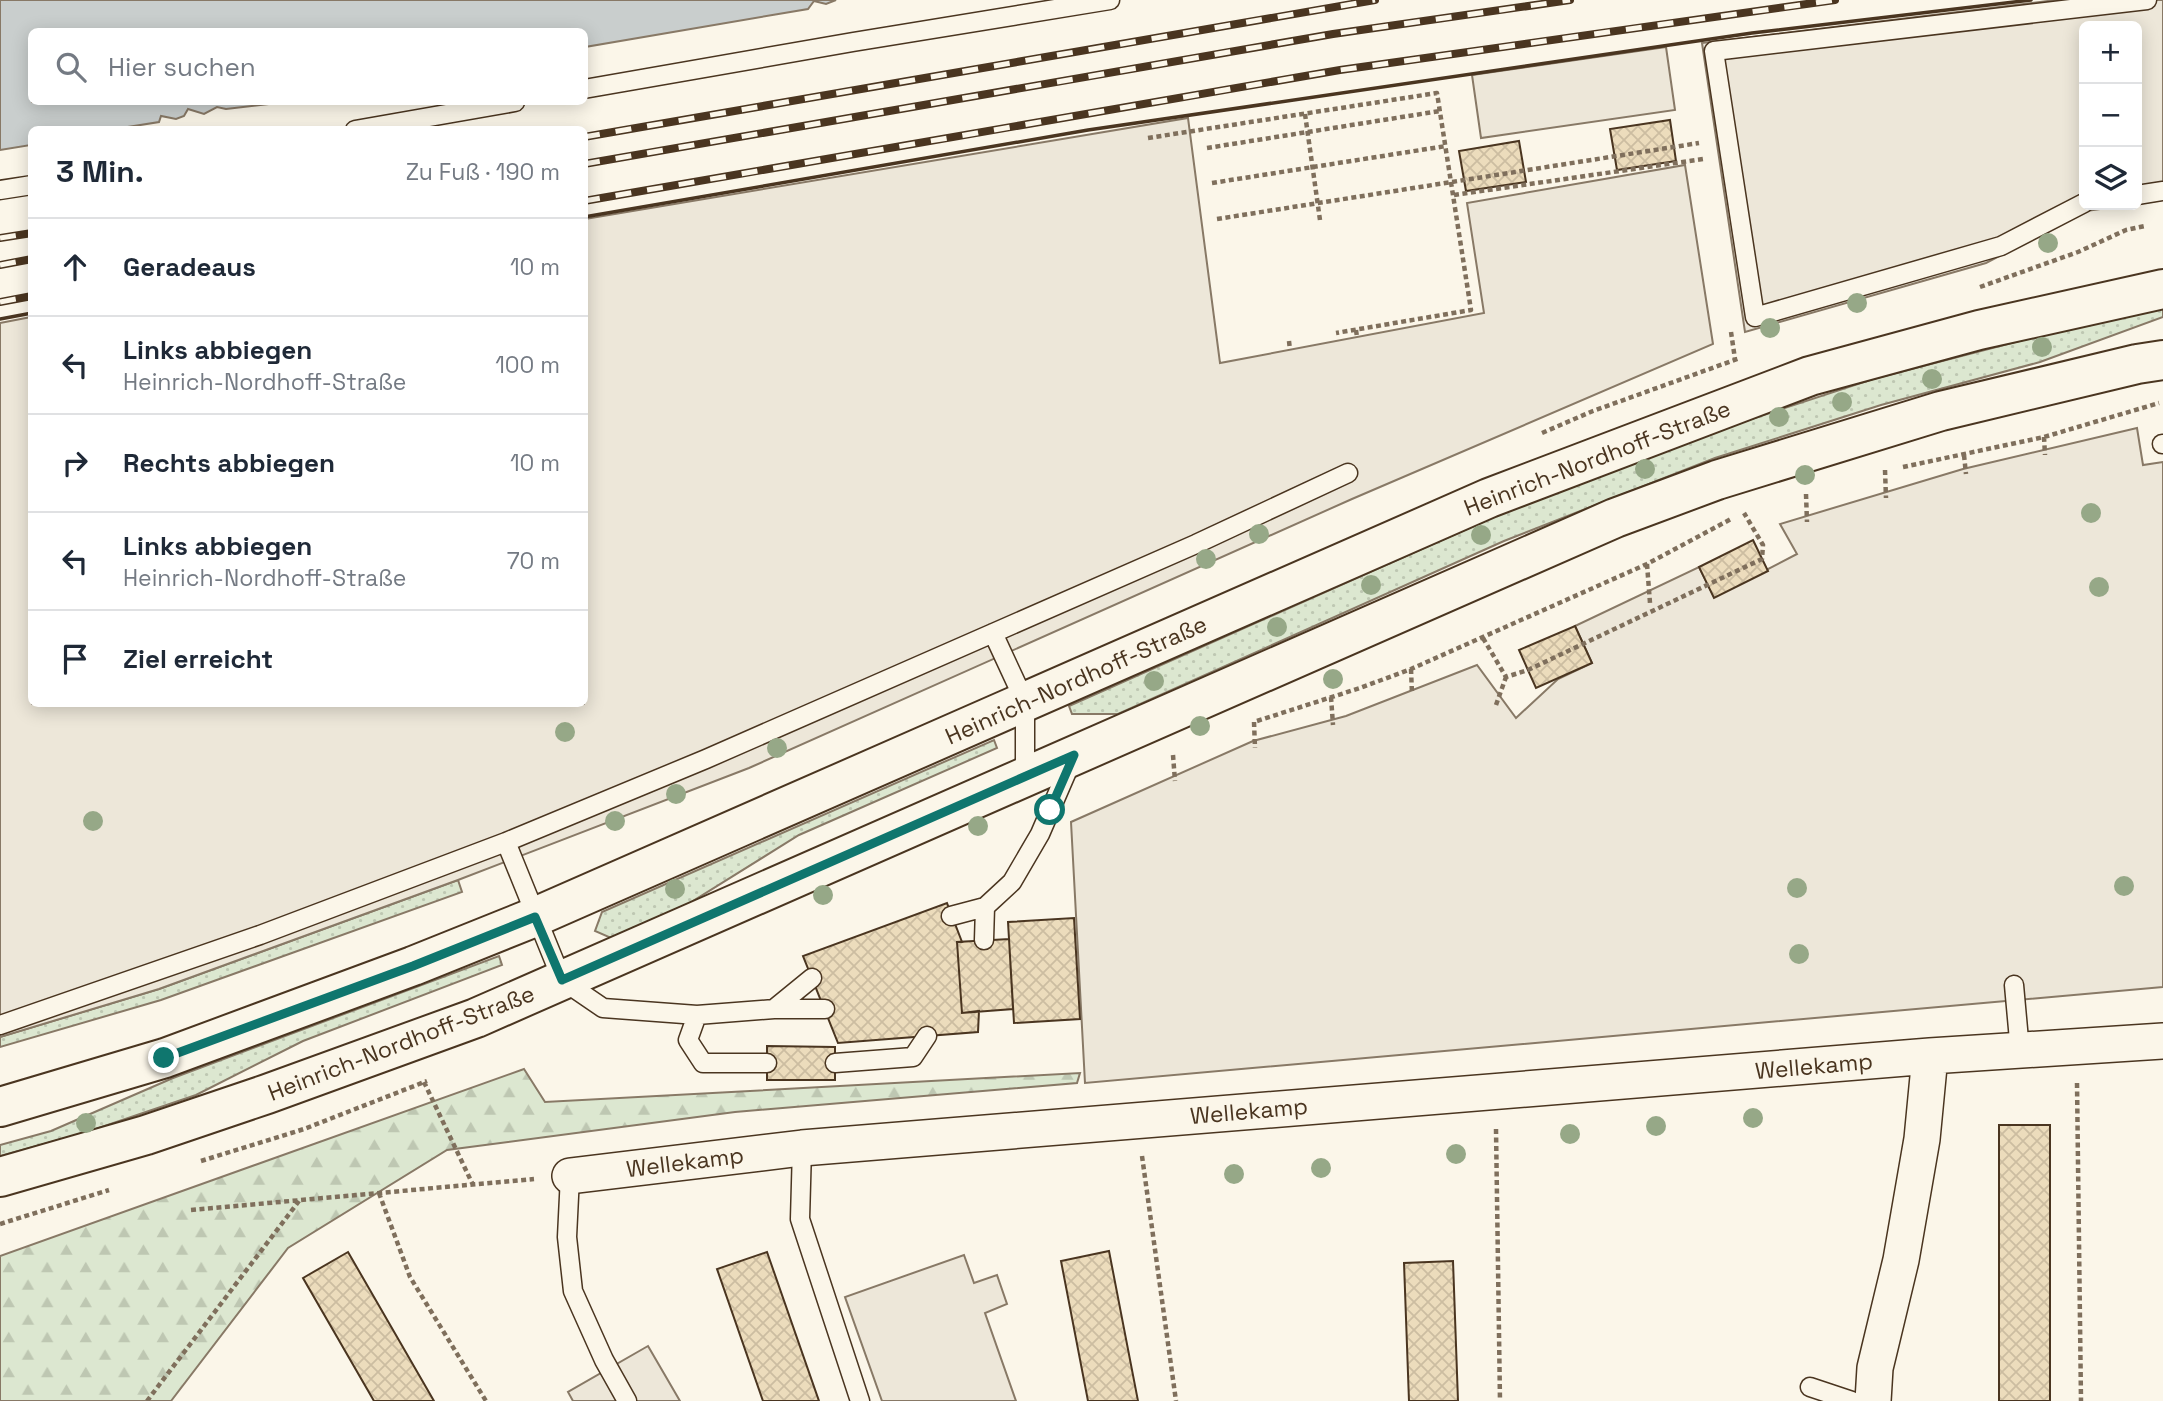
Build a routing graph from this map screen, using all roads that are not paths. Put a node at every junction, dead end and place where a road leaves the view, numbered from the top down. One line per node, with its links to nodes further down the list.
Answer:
1 (1110, 0): 3 (lane)
2 (2147, 0): 10 (lane)
3 (588, 88)
4 (498, 105): 5 (lane)
5 (378, 126)
6 (28, 186): 7 (lane)
7 (0, 190)
8 (2163, 191): 9 (lane)
9 (2142, 194)
10 (2079, 206)
11 (2163, 289): 15 (main road, Heinrich-Nordhoff-Straße)
12 (2163, 360): 16 (main road, Heinrich-Nordhoff-Straße)
13 (1348, 473): 14 (lane)
14 (993, 633): 15 (lane); 18 (lane)
15 (1026, 702): 17 (lane); 21 (main road, Heinrich-Nordhoff-Straße)
16 (1074, 755): 17 (main road, Heinrich-Nordhoff-Straße); 19 (lane)
17 (1026, 777): 24 (main road, Heinrich-Nordhoff-Straße)
18 (506, 842): 21 (lane); 29 (lane)
19 (985, 907): 20 (lane); 22 (lane)
20 (951, 916)
21 (535, 917): 24 (lane); 36 (main road, Heinrich-Nordhoff-Straße)
22 (984, 940)
23 (812, 978): 26 (lane)
24 (562, 980): 28 (lane); 39 (main road, Heinrich-Nordhoff-Straße)
25 (2014, 985): 32 (lane)
26 (774, 1009): 27 (lane); 28 (lane)
27 (825, 1009)
28 (697, 1015): 34 (lane)
29 (0, 1025)
30 (927, 1036): 35 (lane)
31 (2163, 1041): 32 (street, Wellekamp)
32 (2020, 1051): 33 (street, Wellekamp)
33 (1930, 1056): 37 (street, Wellekamp); 44 (street)
34 (767, 1063)
35 (835, 1063)
36 (0, 1108)
37 (802, 1149): 38 (street, Wellekamp); 42 (lane)
38 (570, 1176): 41 (lane)
39 (0, 1177)
40 (1810, 1388): 43 (lane)
41 (627, 1401)
42 (860, 1401)
43 (1852, 1401)
44 (1873, 1401)

